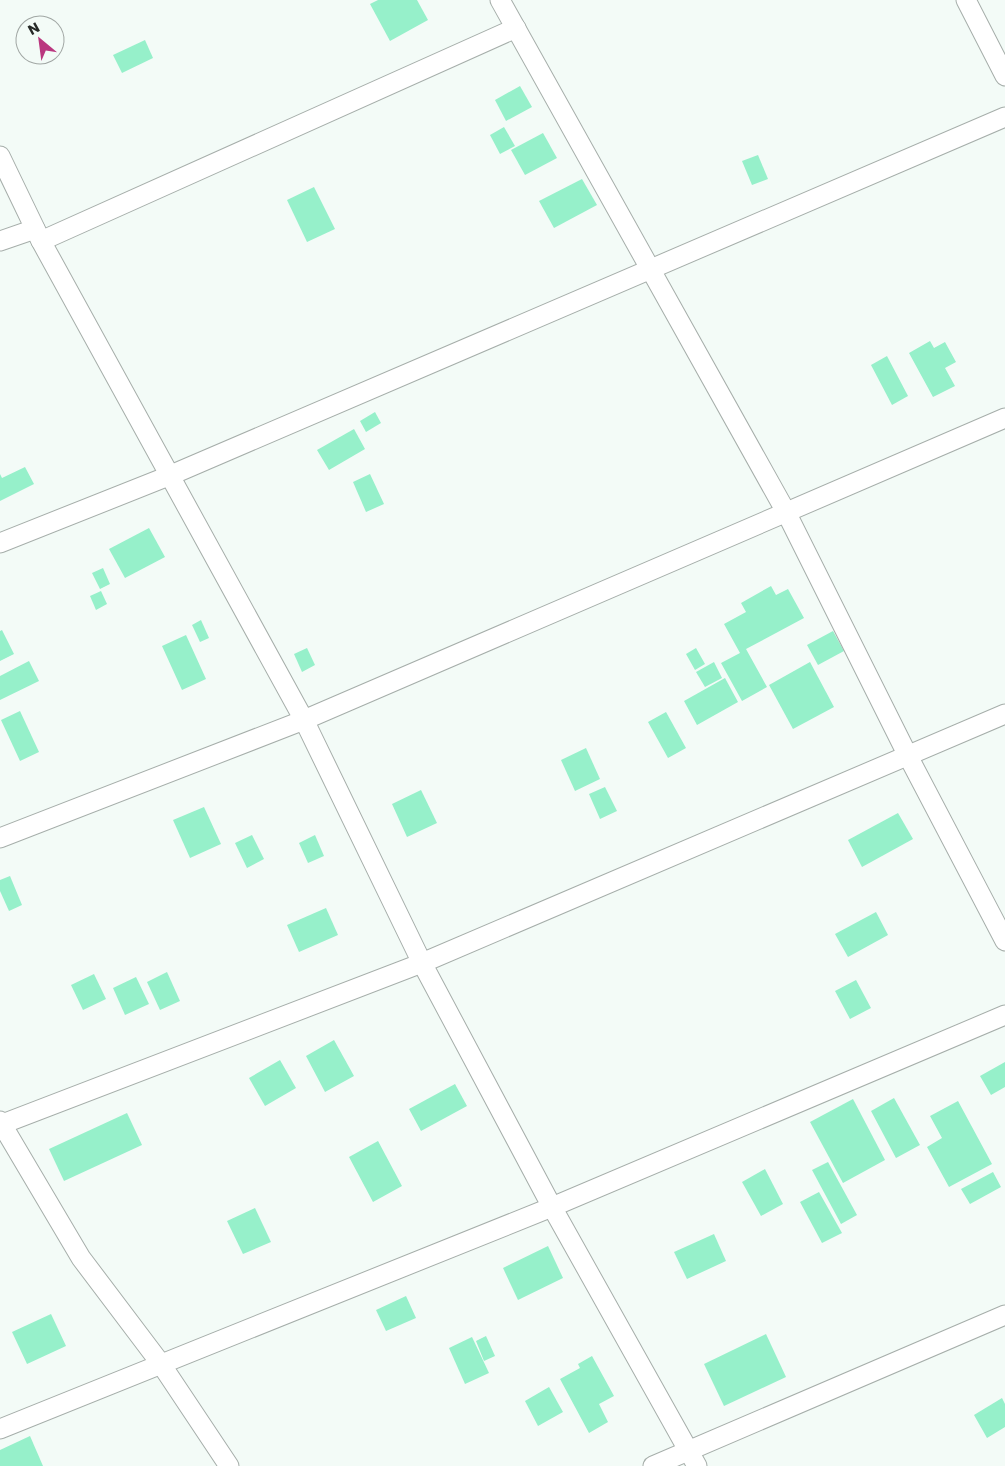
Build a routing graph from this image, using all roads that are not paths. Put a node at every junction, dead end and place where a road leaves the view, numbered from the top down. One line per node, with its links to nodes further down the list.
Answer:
1 (500, 0): 3 (street)
2 (966, 0): 4 (street)
3 (516, 28): 7 (street); 9 (street)
4 (1005, 76)
5 (1005, 117): 9 (street)
6 (0, 156): 7 (street)
7 (38, 235): 8 (street); 11 (street)
8 (0, 241)
9 (651, 268): 11 (street); 12 (street)
10 (1005, 418): 12 (street)
11 (171, 475): 13 (street); 15 (street)
12 (786, 512): 15 (street); 16 (street)
13 (0, 543)
14 (1005, 714): 16 (street)
15 (304, 720): 17 (street); 19 (street)
16 (908, 756): 18 (street); 19 (street)
17 (0, 838)
18 (1005, 941)
19 (422, 963): 21 (street); 22 (street)
20 (1005, 1015): 22 (street)
21 (1, 1124): 24 (street)
22 (552, 1207): 24 (street); 26 (street)
23 (1005, 1315): 26 (street)
24 (161, 1364): 25 (street); 27 (street)
25 (0, 1429)
26 (693, 1459): 28 (street)
27 (229, 1466)
28 (653, 1466)

